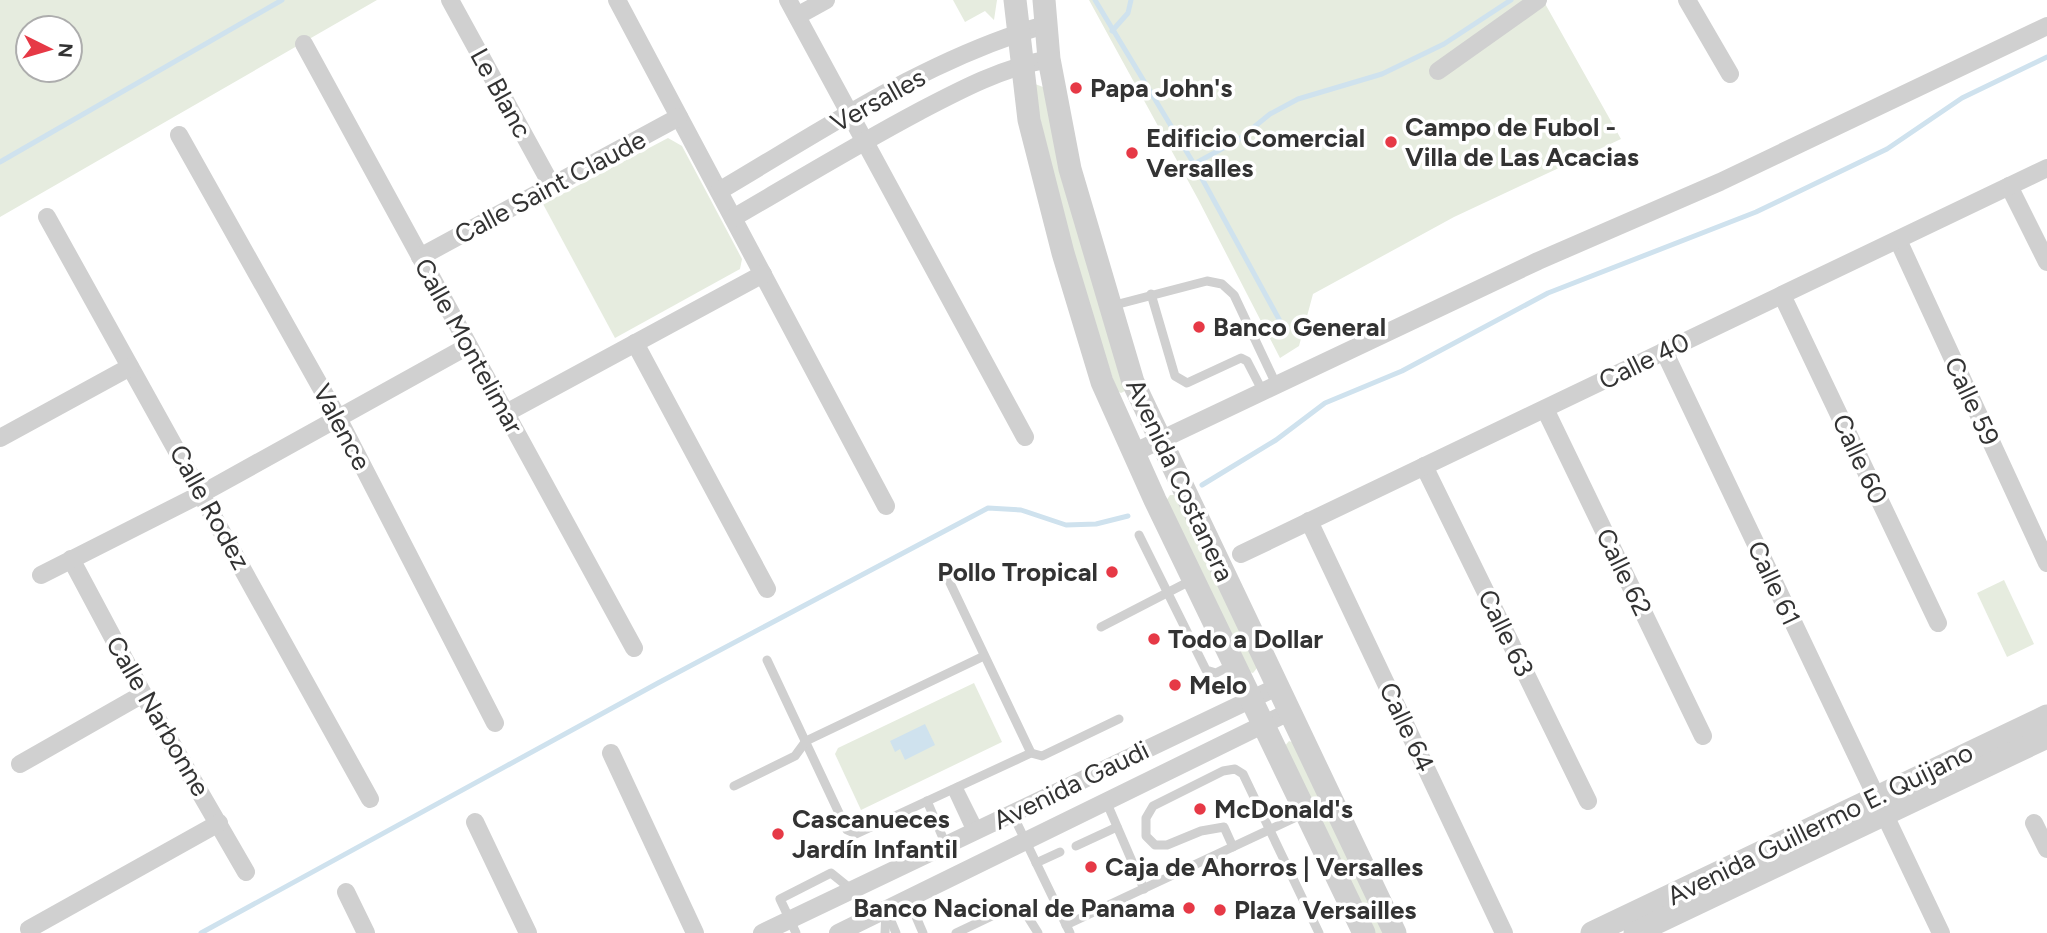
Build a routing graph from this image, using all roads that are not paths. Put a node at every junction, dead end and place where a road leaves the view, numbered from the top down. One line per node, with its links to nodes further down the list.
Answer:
1 (450, 0): 24 (street, Le Blanc)
2 (617, 0): 20 (street)
3 (826, 0): 8 (street)
4 (1015, 0): 11 (street, Avenida Costanera)
5 (1044, 0): 9 (street, Avenida Costanera)
6 (1538, 0): 16 (street)
7 (1687, 0): 17 (street)
8 (793, 8): 19 (street)
9 (1045, 25): 11 (street, Versalles); 14 (street, Avenida Costanera)
10 (2047, 26): 40 (street)
11 (1017, 33): 13 (street, Versalles); 15 (street, Avenida Costanera)
12 (304, 44): 30 (street, Calle Montelimar)
13 (958, 57): 18 (street); 19 (street, Versalles)
14 (1049, 59): 15 (street, Versalles); 35 (street, Avenida Costanera)
15 (1021, 65): 18 (street, Versalles); 47 (street, Avenida Costanera)
16 (1438, 71)
17 (1730, 74)
18 (970, 85): 22 (street, Versalles)
19 (850, 114): 22 (street); 26 (street, Versalles)
20 (679, 117): 24 (street, Calle Saint Claude); 26 (street)
21 (179, 135): 43 (street, Valence)
22 (864, 141): 28 (street, Versalles); 44 (street)
23 (2047, 168): 25 (street, Calle 40)
24 (552, 186): 30 (street, Calle Saint Claude)
25 (2009, 186): 29 (street, Calle 40); 31 (street)
26 (719, 191): 28 (street)
27 (47, 216): 39 (street, Calle Rodez)
28 (733, 218): 32 (street)
29 (1898, 240): 34 (street, Calle 40); 55 (street, Calle 59)
30 (421, 257): 37 (street, Calle Montelimar)
31 (2047, 262)
32 (763, 274): 36 (street); 50 (street)
33 (1151, 295): 35 (lane); 40 (lane); 40 (lane)
34 (1782, 295): 38 (street, Calle 40); 61 (street, Calle 60)
35 (1109, 307): 46 (street, Avenida Costanera)
36 (635, 343): 42 (street); 59 (street)
37 (468, 346): 42 (street, Calle Montelimar); 43 (street)
38 (1664, 351): 41 (street, Calle 40); 87 (street, Calle 61)
39 (130, 367): 45 (street); 49 (street, Calle Rodez)
40 (1269, 387): 46 (street)
41 (1545, 409): 48 (street, Calle 40); 75 (street, Calle 62)
42 (506, 413): 63 (street, Calle Montelimar)
43 (338, 418): 49 (street); 73 (street, Valence)
44 (1025, 437)
45 (0, 438)
46 (1158, 440): 47 (street); 67 (street, Avenida Costanera)
47 (1133, 453): 58 (street, Avenida Costanera)
48 (1424, 466): 51 (street, Calle 40); 85 (street, Calle 63)
49 (203, 493): 54 (street); 83 (street, Calle Rodez)
50 (886, 506)
51 (1309, 522): 53 (street, Calle 40); 126 (street, Calle 64)
52 (1139, 535): 60 (lane)
53 (1241, 554)
54 (71, 559): 57 (street); 68 (street, Calle Narbonne)
55 (2047, 563)
56 (942, 566): 64 (lane)
57 (41, 575)
58 (1193, 579): 60 (lane); 66 (street, Avenida Costanera)
59 (767, 589)
60 (1168, 593): 62 (lane); 66 (lane)
61 (1938, 623)
62 (1101, 627)
63 (634, 648)
64 (984, 656): 77 (lane); 79 (lane)
65 (767, 660): 77 (lane)
66 (1234, 664): 69 (street, Avenida Costanera)
67 (1277, 687): 69 (street, Avenida Gaudi); 70 (street, Avenida Costanera)
68 (143, 694): 80 (street); 91 (street, Calle Narbonne)
69 (1251, 699): 74 (street, Avenida Costanera); 88 (street, Avenida Gaudi)
70 (1289, 712): 74 (street, Avenida Gaudi); 125 (street, Avenida Costanera)
71 (2047, 716): 87 (street, Avenida Guillermo E. Quijano)
72 (1119, 719): 79 (lane)
73 (495, 723)
74 (1263, 724): 84 (street, Avenida Gaudi); 89 (street, Avenida Costanera)
75 (1703, 736)
76 (2047, 737): 87 (street, Avenida Guillermo E. Quijano)
77 (806, 741): 81 (lane); 86 (lane)
78 (611, 753): 115 (street)
79 (1031, 753): 82 (lane)
80 (20, 764)
81 (734, 786)
82 (955, 788): 86 (lane); 95 (lane)
83 (370, 799)
84 (1106, 801): 93 (lane); 96 (street, Avenida Gaudi)
85 (1588, 801)
86 (927, 802): 97 (lane)
87 (1879, 806): 127 (street, Avenida Guillermo E. Quijano); 128 (street, Avenida Guillermo E. Quijano); 129 (street, Calle 61)
88 (1012, 813): 95 (street, Avenida Gaudi); 96 (lane)
89 (1306, 813): 94 (lane); 124 (street, Avenida Costanera)
90 (475, 822): 114 (street)
91 (219, 823): 104 (street, Calle Narbonne); 110 (street)
92 (2034, 823): 100 (street)
93 (1117, 827): 98 (lane); 106 (lane)
94 (1270, 830): 99 (lane); 99 (lane); 123 (lane)
95 (976, 831): 97 (street, Avenida Gaudi)
96 (1025, 840): 102 (lane); 103 (street, Avenida Gaudi)
97 (946, 845): 103 (street); 105 (street, Avenida Gaudi)
98 (1076, 846)
99 (1233, 847): 106 (lane)
100 (2047, 849)
101 (1060, 852): 102 (lane)
102 (1036, 863): 112 (lane)
103 (966, 870): 108 (street, Avenida Gaudi)
104 (246, 872)
105 (873, 880): 109 (street); 111 (street, Avenida Gaudi)
106 (1144, 889): 112 (lane)
107 (346, 892): 113 (street)
108 (908, 898): 109 (street, Avenida Gaudi); 120 (lane)
109 (886, 909): 117 (street, Avenida Gaudi); 118 (lane); 119 (lane)
110 (29, 929)
111 (788, 929): 116 (street, Avenida Gaudi)
112 (1068, 929)
113 (366, 933)
114 (528, 933)
115 (695, 933)
116 (762, 933)
117 (838, 933)
118 (886, 933)
119 (896, 933)
120 (923, 933)
121 (956, 933): 122 (lane)
122 (1038, 933)
123 (1319, 933)
124 (1363, 933)
125 (1395, 933)
126 (1504, 933)
127 (1592, 933)
128 (1635, 933)
129 (1941, 933)

